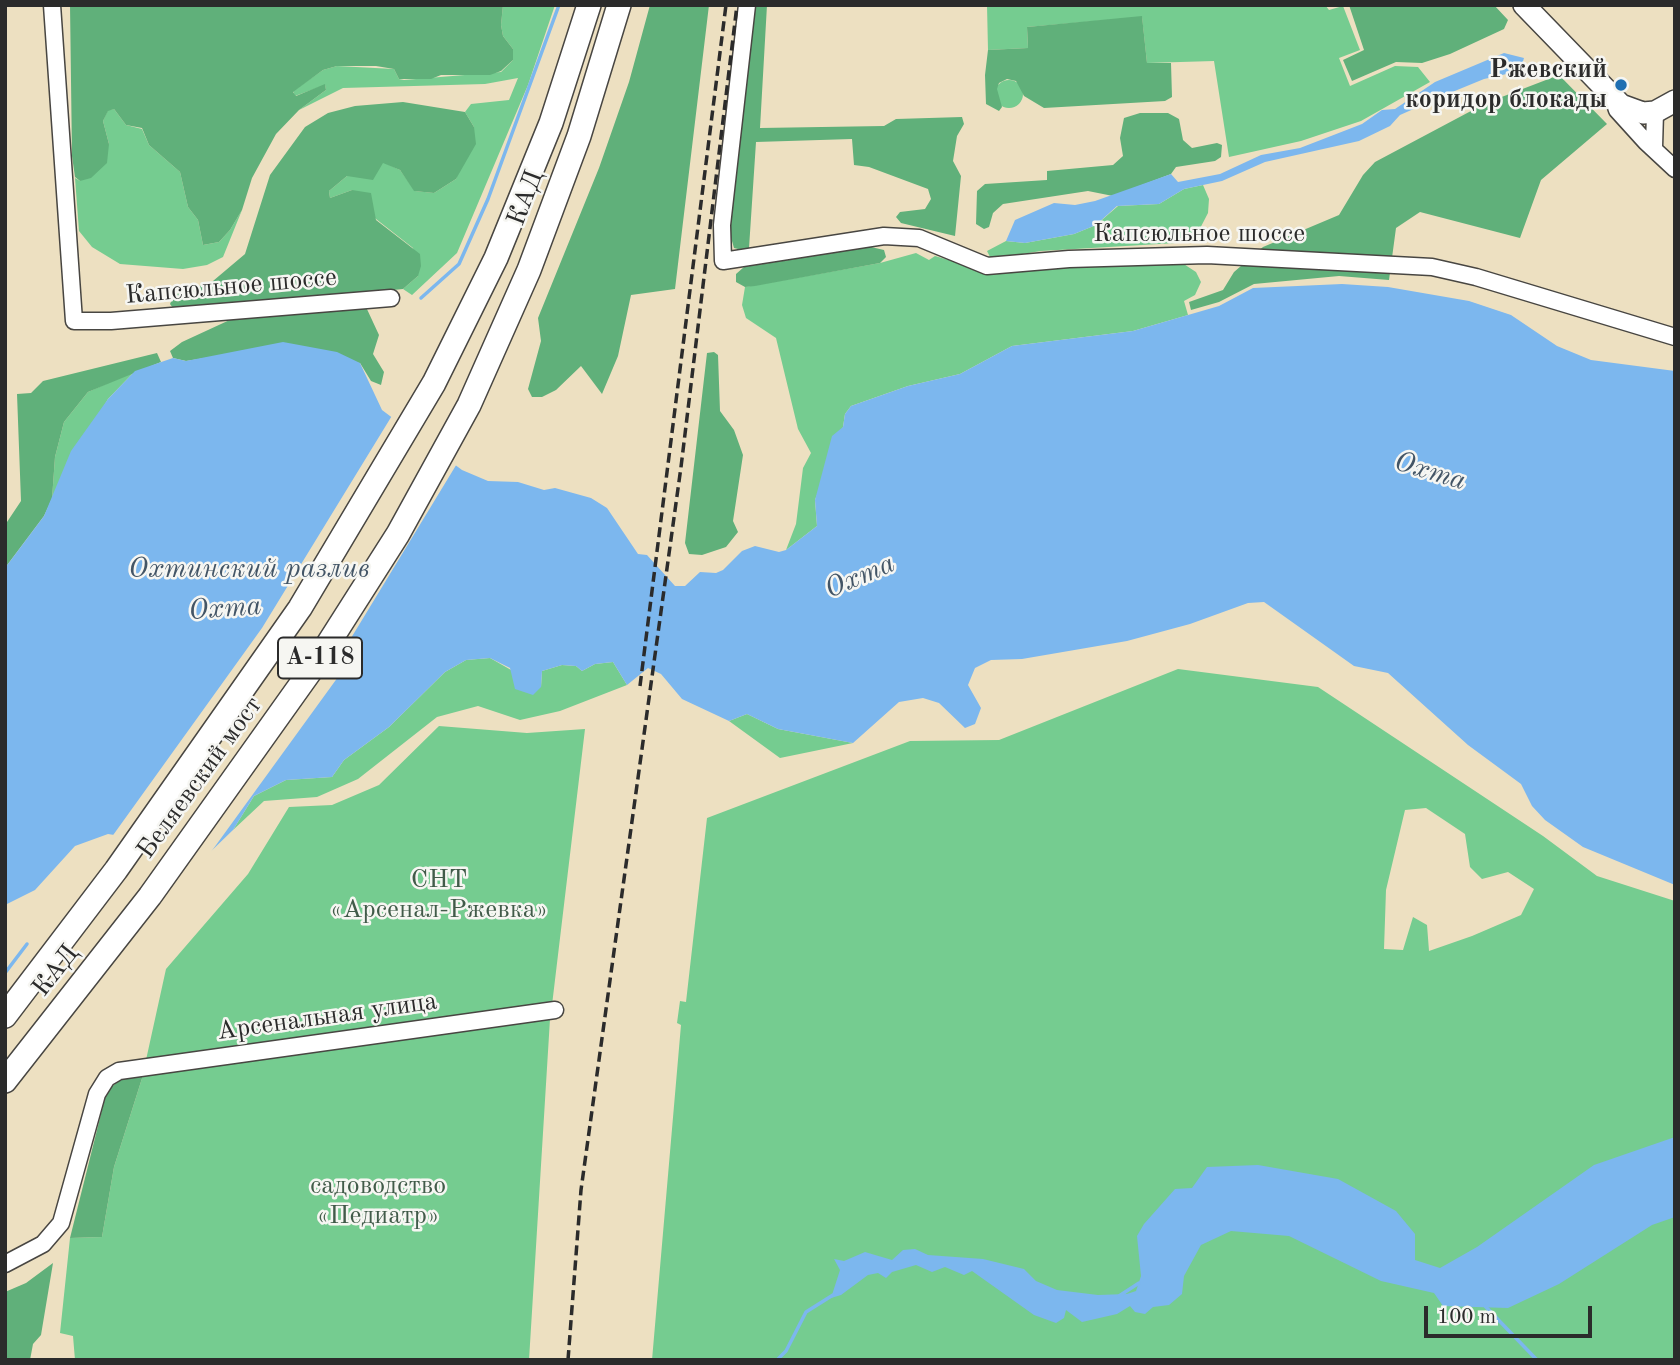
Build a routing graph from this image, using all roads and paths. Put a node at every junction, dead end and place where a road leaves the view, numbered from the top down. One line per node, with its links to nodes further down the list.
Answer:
1 (52, 5): 11 (street, Капсюльное шоссе)
2 (589, 5): 13 (highway, КАД / А-118)
3 (619, 5): 14 (highway, КАД / А-118)
4 (747, 5): 12 (street, Капсюльное шоссе)
5 (1524, 5): 6 (main road)
6 (1611, 96): 8 (main road); 9 (street)
7 (1675, 101): 8 (main road)
8 (1655, 112): 9 (street)
9 (1654, 147): 10 (street)
10 (1675, 169)
11 (391, 298)
12 (1675, 337)
13 (434, 383): 15 (highway, Беляевский мост / А-118)
14 (469, 405): 16 (highway, Беляевский мост / А-118)
15 (116, 870): 18 (highway, КАД / А-118)
16 (150, 896): 19 (highway, КАД / А-118)
17 (555, 1010): 20 (street, Арсенальная улица)
18 (5, 1016)
19 (5, 1081)
20 (5, 1264)

